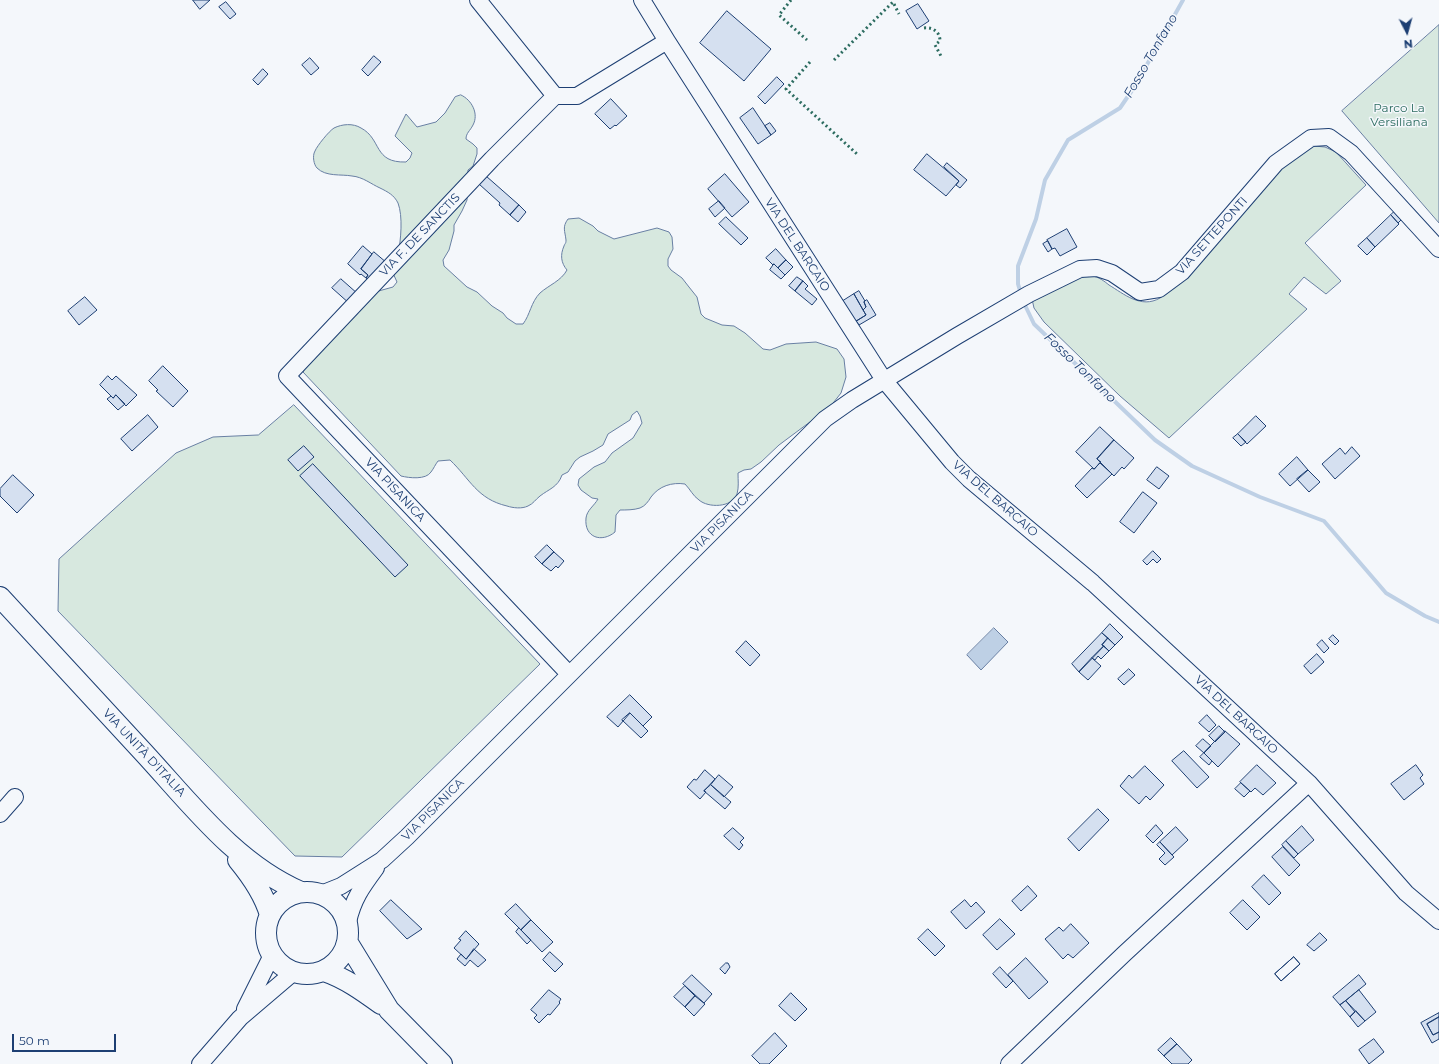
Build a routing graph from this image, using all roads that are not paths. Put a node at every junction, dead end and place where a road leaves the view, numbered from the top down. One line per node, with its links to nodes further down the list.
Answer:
1 (478, 0): 4 (street)
2 (642, 0): 3 (street, VIA DEL BARCAIO)
3 (667, 41): 4 (street); 7 (street, VIA DEL BARCAIO)
4 (555, 96): 6 (street, VIA F. DE SANCTIS)
5 (1439, 249): 7 (street, VIA SETTEPONTI)
6 (287, 376): 9 (street, VIA PISANICA)
7 (884, 380): 9 (street, VIA PISANICA); 10 (street, VIA DEL BARCAIO)
8 (0, 597): 13 (main road, VIA UNITÀ D'ITALIA)
9 (569, 674): 14 (street, VIA PISANICA)
10 (1309, 783): 18 (street, VIA DEL BARCAIO); 28 (street)
11 (14, 797): 12 (street)
12 (0, 814)
13 (224, 840): 15 (main road, VIA UNITÀ D'ITALIA); 17 (main road)
14 (382, 860): 16 (street, VIA PISANICA); 19 (street, VIA PISANICA)
15 (301, 892): 16 (main road); 17 (main road)
16 (321, 894): 19 (main road)
17 (270, 915): 21 (main road)
18 (1439, 921)
19 (348, 922): 20 (main road)
20 (348, 943): 22 (main road); 24 (main road)
21 (272, 955): 23 (main road); 25 (street)
22 (324, 971): 23 (main road); 24 (main road)
23 (294, 972): 25 (street)
24 (389, 1010): 27 (main road)
25 (240, 1018): 26 (street)
26 (200, 1064)
27 (442, 1064)
28 (1009, 1064)

